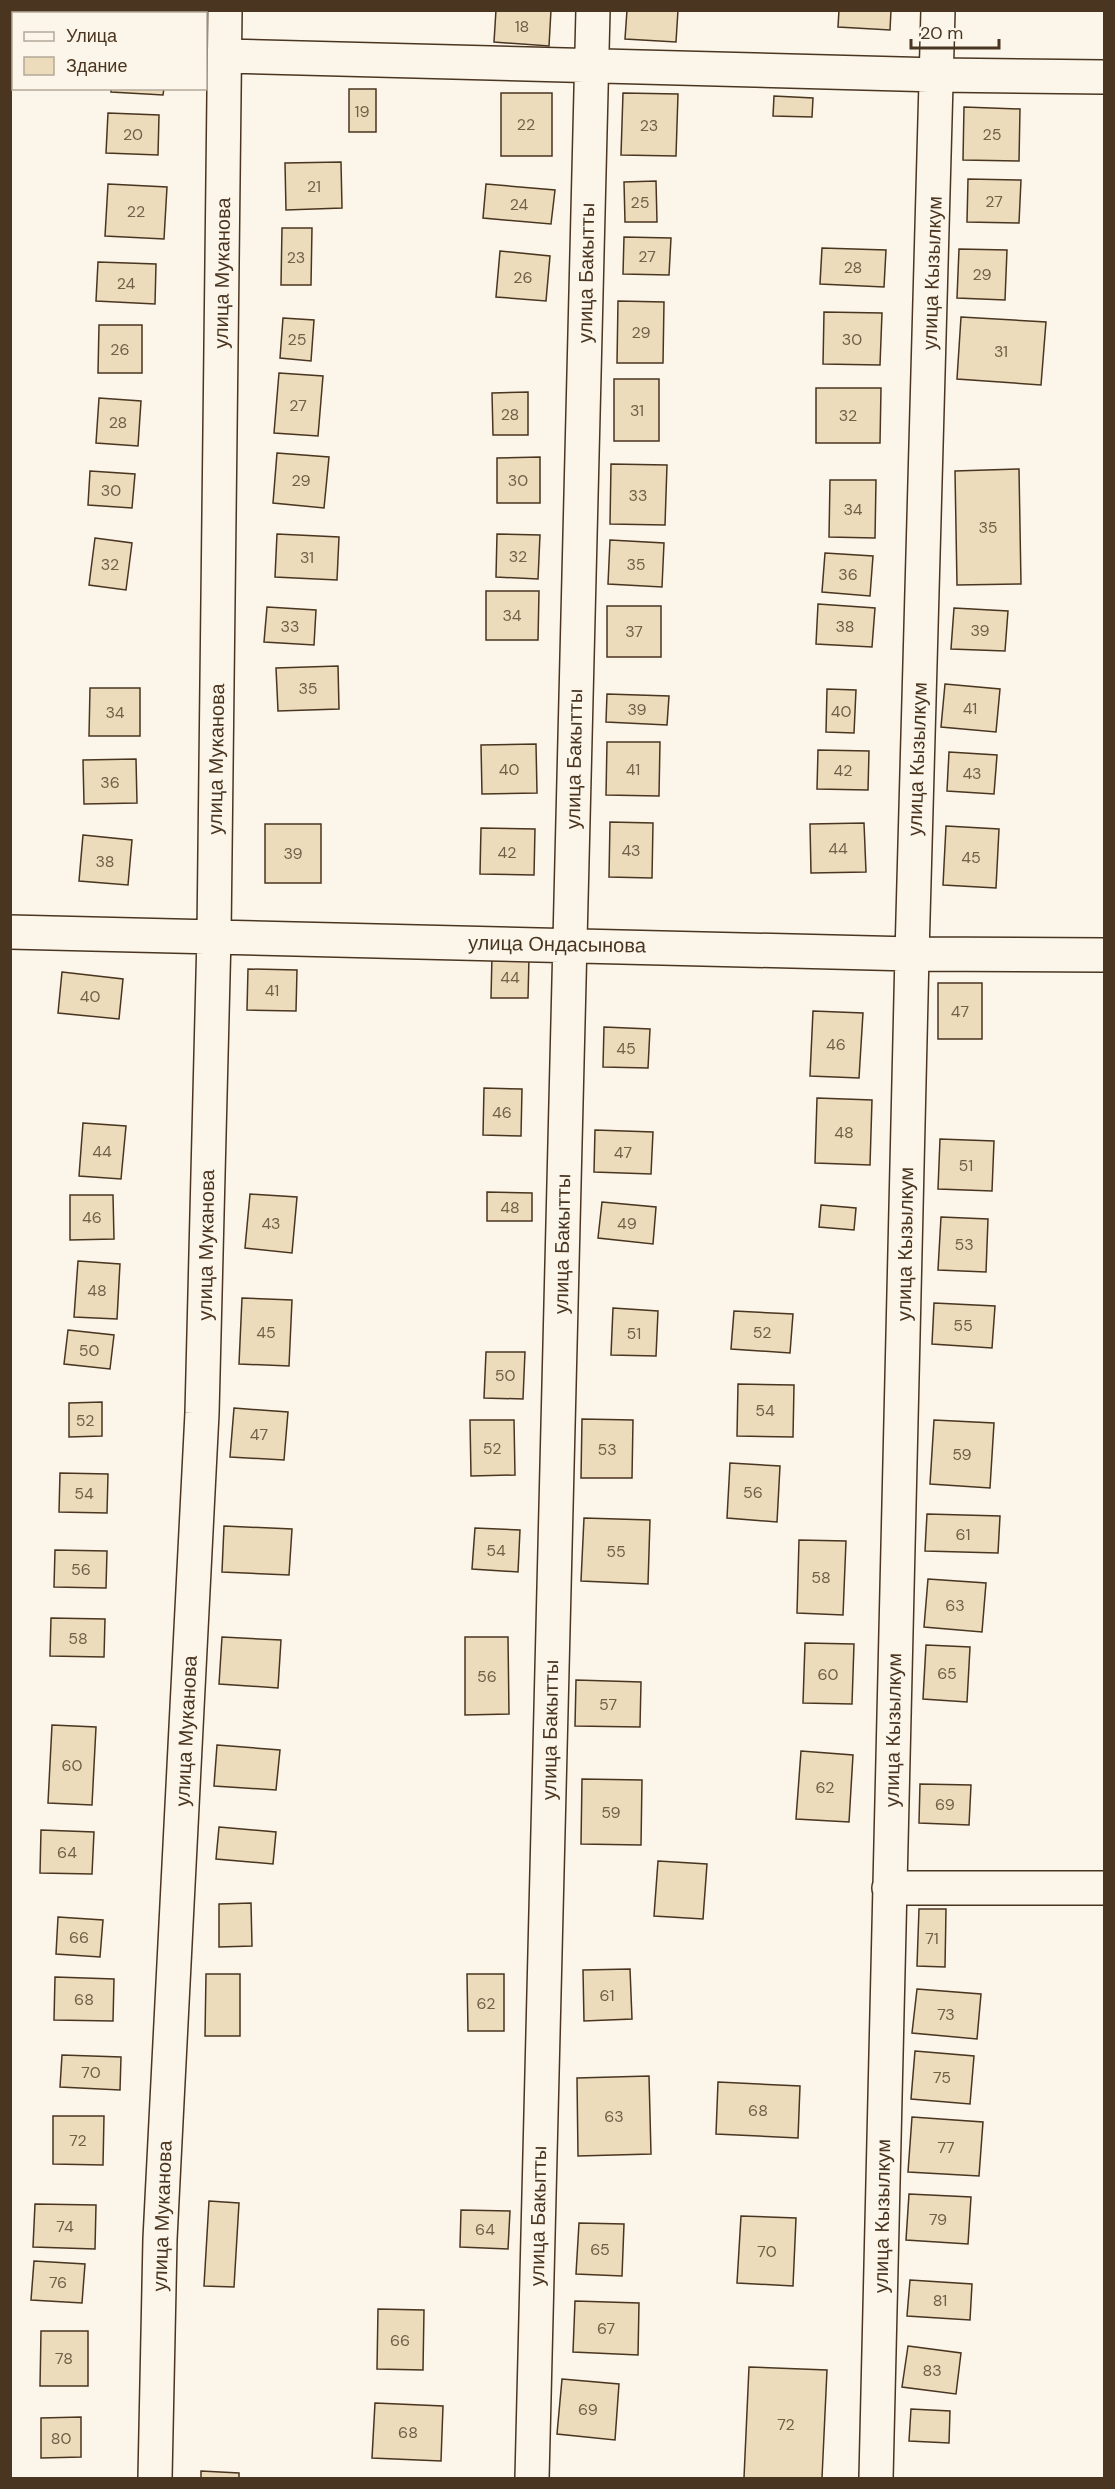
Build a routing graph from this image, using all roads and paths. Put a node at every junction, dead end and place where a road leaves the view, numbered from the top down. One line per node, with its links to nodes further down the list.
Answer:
1 (225, 10): 4 (street, улица Муканова)
2 (593, 10): 5 (street, улица Бакытты)
3 (938, 10): 6 (street, улица Кызылкум)
4 (225, 56): 5 (street); 9 (street, улица Муканова)
5 (592, 65): 6 (street); 10 (street, улица Бакытты)
6 (938, 75): 7 (street); 11 (street, улица Кызылкум)
7 (1104, 77)
8 (10, 932): 9 (street, улица Ондасынова)
9 (214, 936): 10 (street, улица Ондасынова); 15 (street, улица Муканова)
10 (569, 945): 11 (street, улица Ондасынова); 16 (street, улица Бакытты)
11 (912, 954): 12 (street, улица Ондасынова); 13 (street, улица Кызылкум)
12 (1104, 955)
13 (890, 1888): 14 (street); 17 (street, улица Кызылкум)
14 (1104, 1888)
15 (155, 2478)
16 (532, 2478)
17 (876, 2478)

